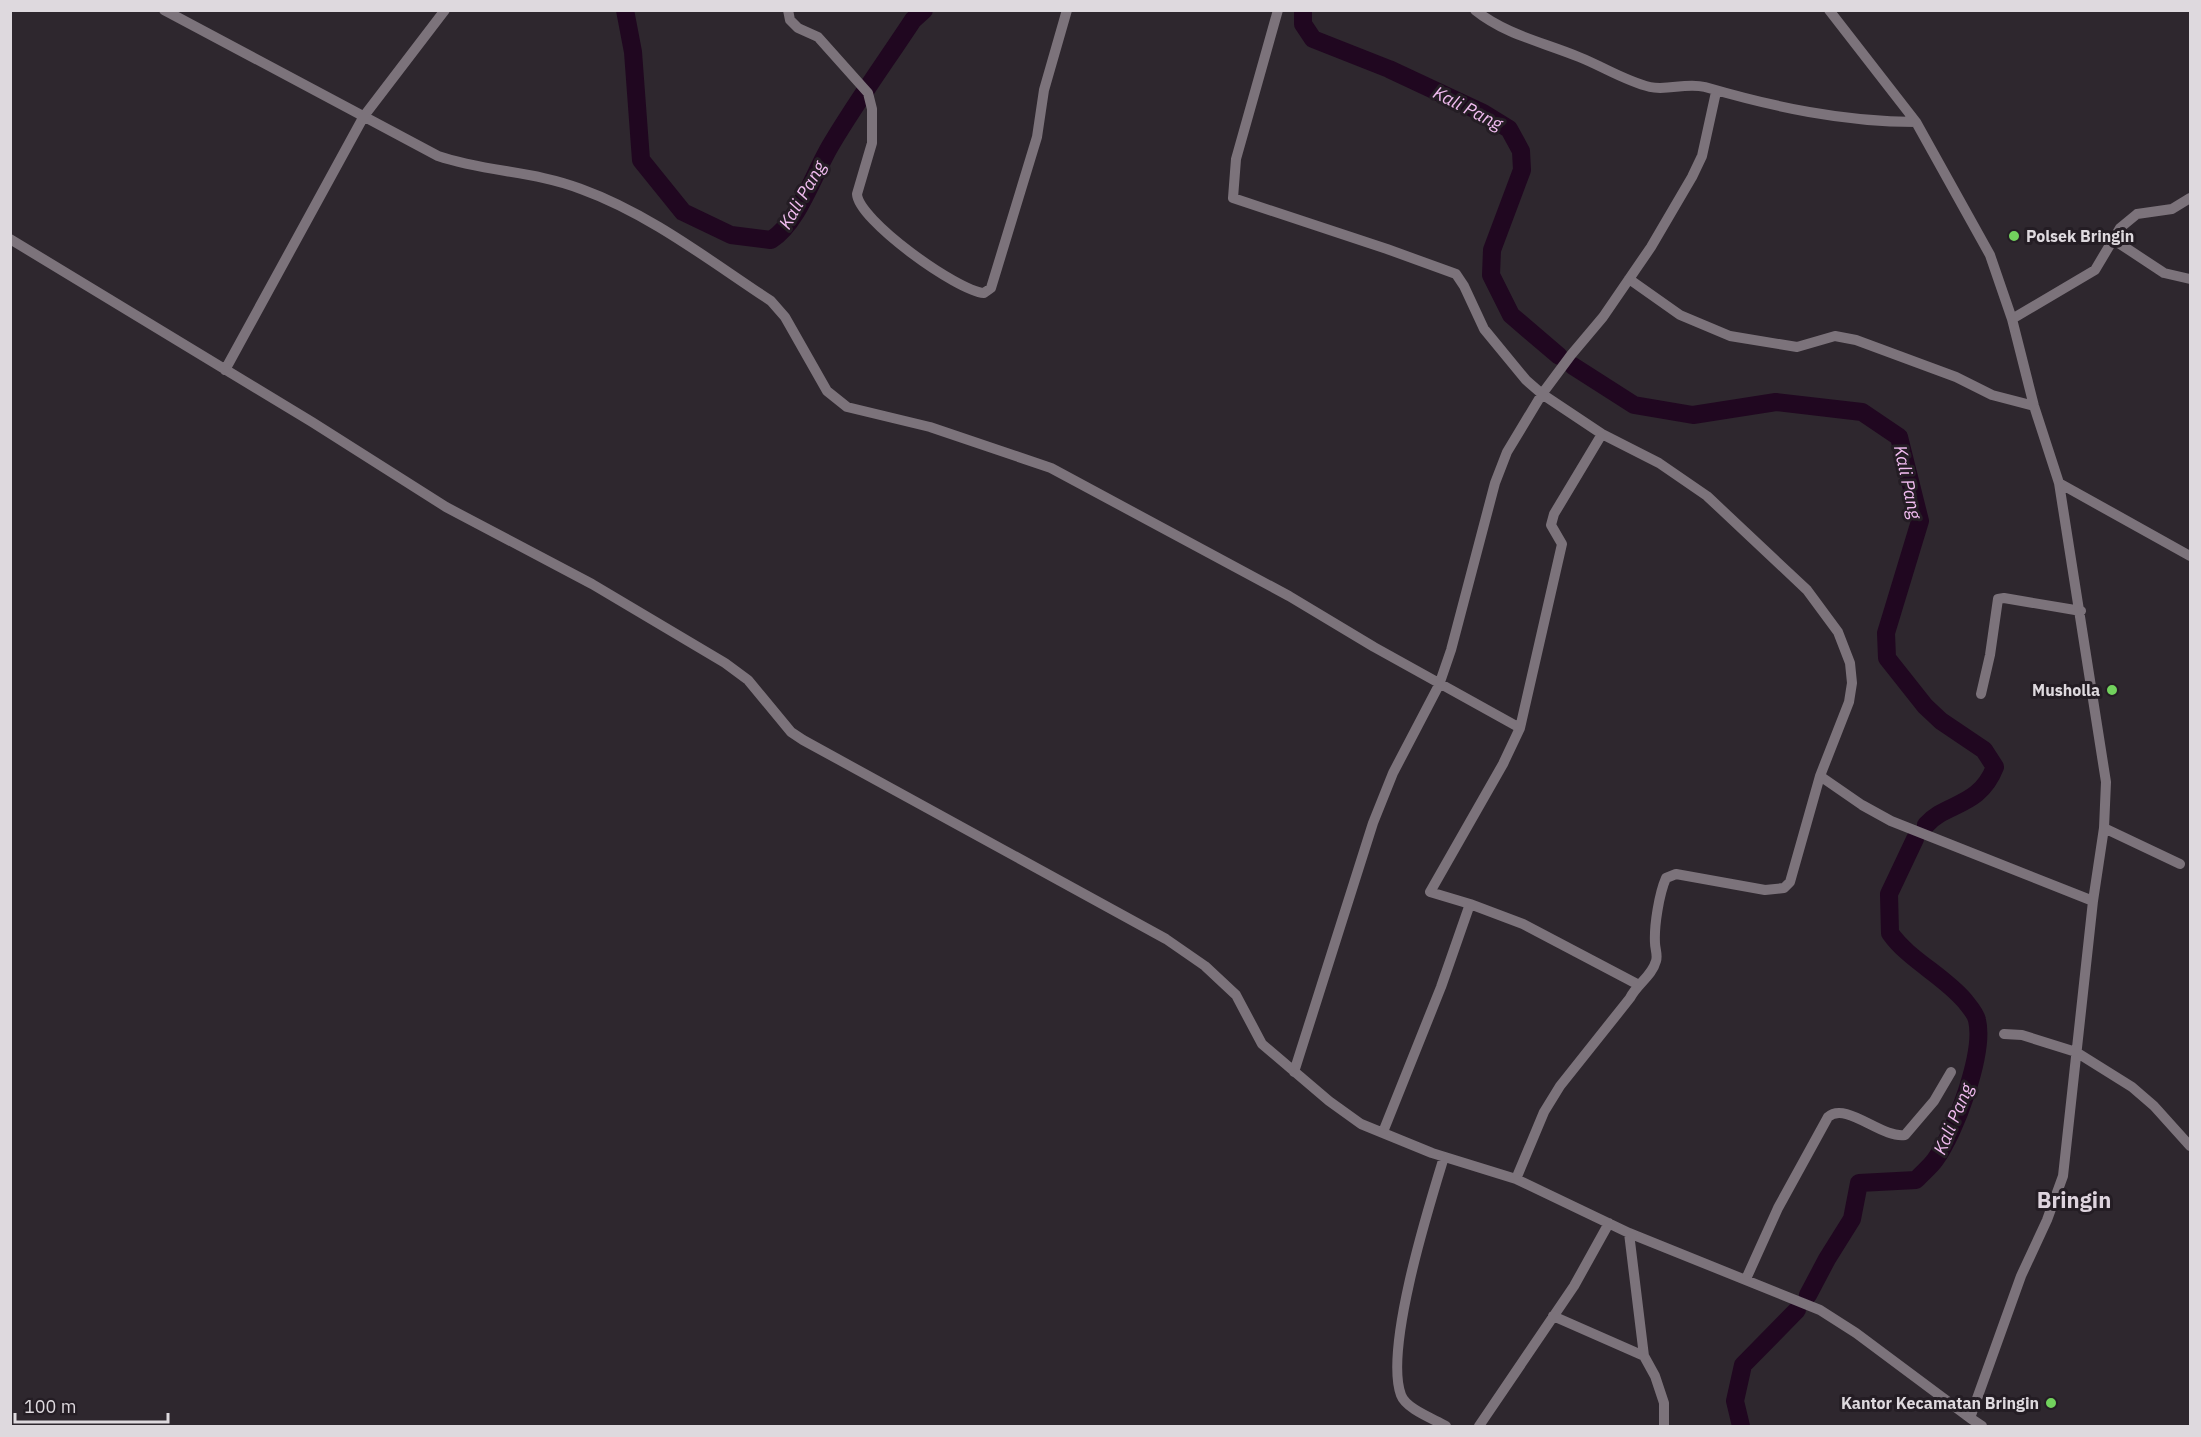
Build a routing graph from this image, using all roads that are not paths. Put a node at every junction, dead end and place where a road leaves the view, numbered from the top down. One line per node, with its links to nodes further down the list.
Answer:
1 (164, 10): 9 (street)
2 (445, 10): 9 (street)
3 (788, 10): 4 (street)
4 (1067, 10)
5 (1278, 10): 18 (street)
6 (1475, 10): 8 (street)
7 (1829, 10): 10 (street)
8 (1716, 92): 10 (street); 14 (street)
9 (364, 116): 17 (street); 24 (street)
10 (1916, 122): 16 (street)
11 (2190, 198): 13 (street)
12 (10, 239): 17 (street)
13 (2114, 240): 15 (street); 16 (street)
14 (1629, 279): 18 (street); 19 (street)
15 (2190, 279)
16 (2012, 319): 19 (street)
17 (225, 370): 35 (street)
18 (1542, 394): 20 (street); 24 (street)
19 (2034, 406): 21 (street)
20 (1602, 434): 26 (street); 27 (street)
21 (2059, 483): 22 (street); 23 (street)
22 (2190, 556)
23 (2081, 611): 25 (street); 28 (street)
24 (1439, 684): 26 (street); 35 (street)
25 (1981, 694)
26 (1520, 728): 31 (street)
27 (1820, 776): 30 (street); 32 (street)
28 (2104, 828): 29 (street); 30 (street)
29 (2180, 864)
30 (2092, 901): 34 (street)
31 (1470, 904): 32 (street); 37 (street)
32 (1637, 984): 40 (street)
33 (2004, 1034): 34 (street)
34 (2076, 1052): 38 (street); 46 (street)
35 (1294, 1072): 37 (street)
36 (1951, 1072): 43 (street)
37 (1383, 1132): 39 (street)
38 (2190, 1146)
39 (1444, 1157): 40 (street); 47 (street)
40 (1516, 1179): 41 (street)
41 (1609, 1223): 42 (street); 44 (street)
42 (1629, 1233): 43 (street); 45 (street)
43 (1746, 1279): 46 (street)
44 (1553, 1316): 45 (street); 48 (street)
45 (1644, 1356): 49 (street)
46 (1970, 1418): 50 (street)
47 (1446, 1426)
48 (1479, 1426)
49 (1664, 1426)
50 (1982, 1426)

